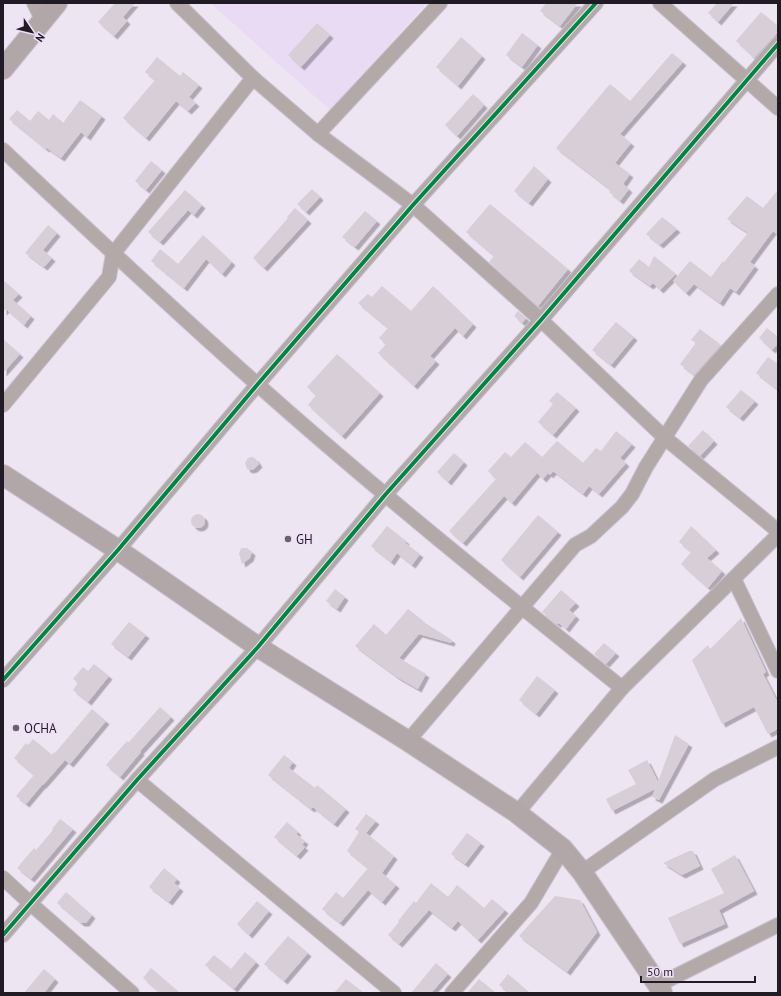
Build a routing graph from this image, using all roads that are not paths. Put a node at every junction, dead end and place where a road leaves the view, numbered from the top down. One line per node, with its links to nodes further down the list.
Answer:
1 (57, 3): 6 (street)
2 (177, 3): 9 (street)
3 (440, 3): 12 (street)
4 (596, 3): 14 (street)
5 (660, 3): 10 (street)
6 (38, 11): 8 (street)
7 (778, 44): 10 (street)
8 (3, 69)
9 (253, 78): 12 (street); 15 (street)
10 (748, 81): 11 (street); 17 (street)
11 (778, 108)
12 (318, 134): 14 (street)
13 (3, 150): 15 (street)
14 (413, 204): 17 (street); 18 (street)
15 (113, 254): 18 (street); 19 (street)
16 (778, 294): 20 (street)
17 (541, 320): 20 (street); 22 (street)
18 (257, 385): 22 (street); 25 (street)
19 (3, 405)
20 (665, 438): 23 (street); 27 (street)
21 (3, 475): 25 (street)
22 (385, 495): 27 (street); 28 (street)
23 (778, 531)
24 (778, 535): 26 (street)
25 (118, 550): 28 (street); 30 (street)
26 (734, 579): 29 (street); 31 (street)
27 (521, 607): 31 (street); 32 (street)
28 (258, 647): 32 (street); 34 (street)
29 (778, 672)
30 (3, 680)
31 (622, 688): 35 (street)
32 (408, 741): 35 (street)
33 (778, 747): 37 (street)
34 (137, 780): 39 (street); 44 (street)
35 (517, 813): 36 (street)
36 (563, 849): 37 (street); 45 (street)
37 (582, 872): 42 (street)
38 (3, 878): 39 (street)
39 (31, 904): 41 (street); 43 (street)
40 (778, 925): 42 (street)
41 (3, 935)
42 (660, 989)
43 (132, 993)
44 (394, 993)
45 (452, 993)

